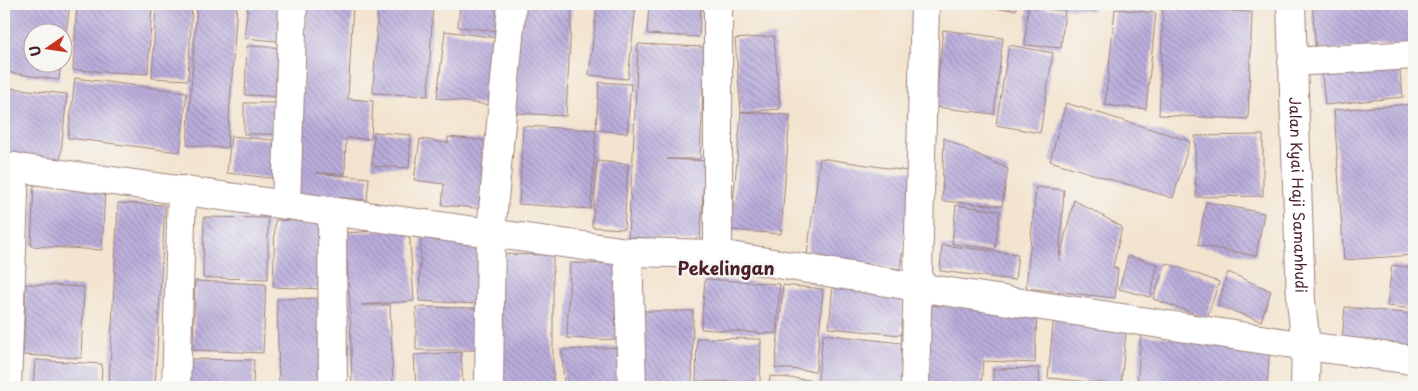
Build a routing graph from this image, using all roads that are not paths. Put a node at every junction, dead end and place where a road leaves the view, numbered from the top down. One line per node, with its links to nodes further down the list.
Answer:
1 (293, 4): 10 (street)
2 (512, 4): 12 (street)
3 (718, 4): 14 (street)
4 (925, 4): 15 (street)
5 (1291, 4): 7 (street, Jalan Kyai Haji Samanhudi)
6 (1414, 55): 7 (street)
7 (1292, 62): 16 (street, Jalan Kyai Haji Samanhudi)
8 (10, 167): 9 (street); 18 (street)
9 (182, 190): 10 (street); 19 (street)
10 (286, 205): 11 (street)
11 (332, 212): 12 (street); 20 (street)
12 (491, 232): 13 (street); 21 (street)
13 (628, 252): 14 (street); 22 (street)
14 (718, 254): 15 (street)
15 (918, 287): 16 (street); 23 (street)
16 (1306, 346): 17 (street); 24 (street, Jalan Kyai Haji Samanhudi)
17 (1414, 360)
18 (7, 387)
19 (176, 387)
20 (333, 387)
21 (489, 387)
22 (632, 387)
23 (915, 387)
24 (1305, 387)

